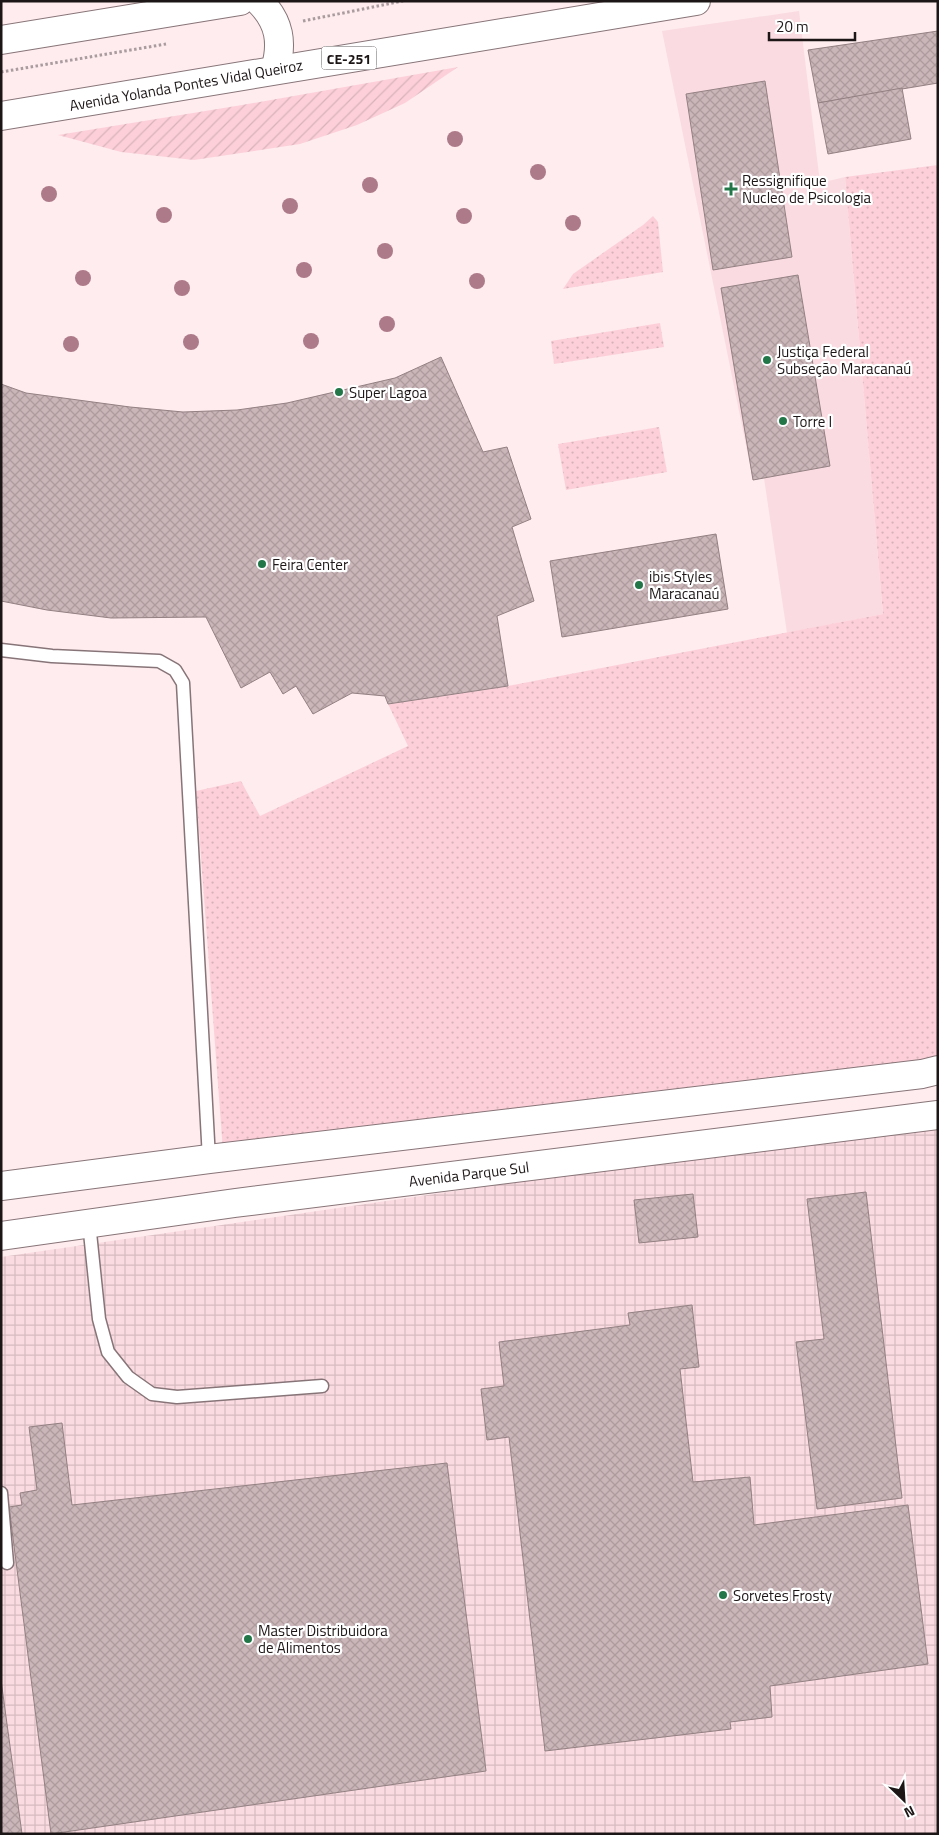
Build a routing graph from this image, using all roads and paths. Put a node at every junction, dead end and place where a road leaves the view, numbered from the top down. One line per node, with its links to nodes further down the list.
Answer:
1 (240, 1): 4 (street)
2 (259, 1): 5 (street)
3 (696, 1): 5 (street, Avenida Yolanda Pontes Vidal Queiroz / CE-251)
4 (1, 40)
5 (275, 70): 6 (street, Avenida Yolanda Pontes Vidal Queiroz / CE-251)
6 (1, 116)
7 (1, 650): 10 (lane)
8 (932, 1066): 10 (street)
9 (938, 1114): 12 (street, Avenida Parque Sul)
10 (209, 1159): 11 (street)
11 (1, 1186)
12 (90, 1223): 13 (street, Avenida Parque Sul); 14 (lane)
13 (1, 1236)
14 (322, 1386)
15 (1, 1493): 16 (lane)
16 (7, 1563)

